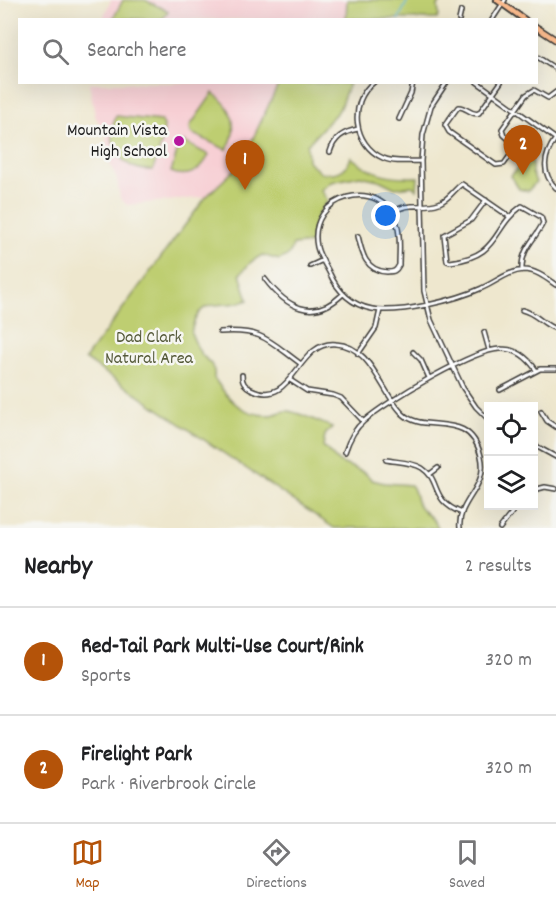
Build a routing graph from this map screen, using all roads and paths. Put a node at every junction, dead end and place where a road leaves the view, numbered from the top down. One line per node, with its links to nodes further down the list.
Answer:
1 (497, 0): 2 (main road)
2 (504, 2): 5 (street); 6 (main road)
3 (461, 11): 4 (street)
4 (459, 18)
5 (493, 18)
6 (523, 18)
7 (538, 28): 8 (main road)
8 (556, 40)
9 (538, 57): 10 (street)
10 (556, 69)
11 (372, 84): 20 (street)
12 (413, 84): 19 (street)
13 (446, 84): 23 (street)
14 (480, 84): 17 (street)
15 (500, 84): 17 (street)
16 (556, 92): 18 (street)
17 (493, 94): 18 (street); 18 (street)
18 (516, 110): 21 (street)
19 (399, 119)
20 (358, 129): 22 (street); 23 (street)
21 (556, 139): 24 (street)
22 (330, 152)
23 (421, 161): 26 (street)
24 (556, 188)
25 (486, 200): 26 (street); 28 (street); 28 (street)
26 (422, 205): 27 (street); 36 (street)
27 (392, 213): 29 (street); 30 (street)
28 (510, 218): 32 (street)
29 (358, 236)
30 (323, 260): 31 (street); 35 (street)
31 (310, 266)
32 (522, 270): 34 (street); 36 (street)
33 (265, 279): 35 (street)
34 (556, 285)
35 (343, 294): 37 (street)
36 (426, 304): 37 (street); 46 (street)
37 (380, 310): 44 (street)
38 (522, 310): 39 (street)
39 (556, 329)
40 (220, 332): 45 (street)
41 (484, 332): 42 (street)
42 (489, 350): 46 (street); 48 (street)
43 (412, 352): 50 (street)
44 (358, 354): 45 (street); 53 (street)
45 (301, 364): 51 (street)
46 (453, 367): 50 (street); 55 (street)
47 (556, 369): 48 (street)
48 (536, 370): 52 (street)
49 (242, 375): 51 (street)
50 (429, 378): 53 (street)
51 (290, 380): 56 (street)
52 (500, 390)
53 (393, 401): 56 (street); 67 (street)
54 (541, 411): 57 (street)
55 (484, 414)
56 (363, 421): 59 (street)
57 (556, 427)
58 (538, 447): 60 (street)
59 (345, 452)
60 (556, 457)
61 (386, 460): 63 (street)
62 (438, 468): 63 (street)
63 (429, 474): 67 (street)
64 (538, 489): 65 (street)
65 (556, 489)
66 (514, 510): 68 (street)
67 (462, 513): 69 (street)
68 (502, 527)
69 (460, 528)

